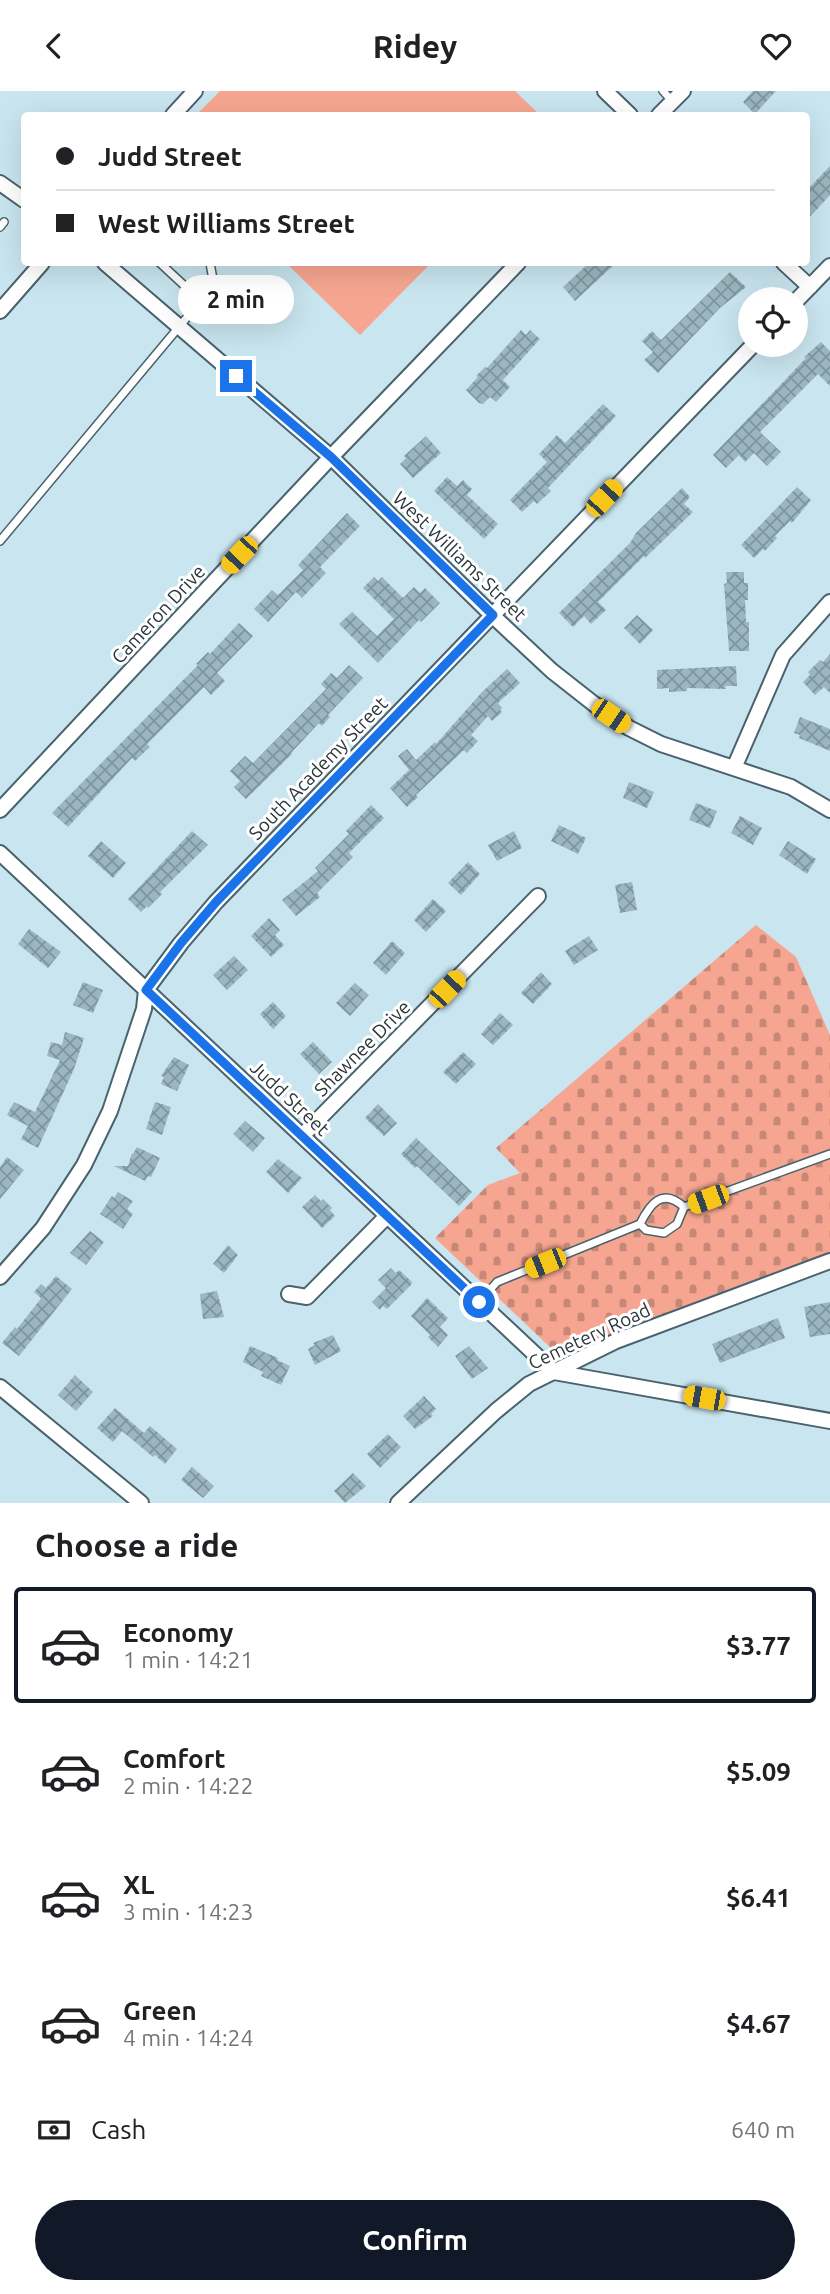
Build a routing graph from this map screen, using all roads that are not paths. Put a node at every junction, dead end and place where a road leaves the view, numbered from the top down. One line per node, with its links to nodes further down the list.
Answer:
1 (195, 91): 4 (street)
2 (605, 91): 5 (street)
3 (673, 95): 6 (street)
4 (176, 112)
5 (627, 112)
6 (661, 112)
7 (0, 183): 8 (street)
8 (21, 198)
9 (39, 266): 18 (street)
10 (108, 266): 19 (street, West Williams Street)
11 (163, 266): 17 (lane)
12 (211, 266): 17 (lane)
13 (515, 266): 21 (street, Cameron Drive)
14 (787, 266): 16 (street)
15 (830, 266): 16 (street)
16 (810, 287)
17 (201, 300): 19 (lane)
18 (0, 311)
19 (179, 327): 21 (street, West Williams Street); 22 (lane)
20 (741, 357): 24 (street, South Academy Street)
21 (331, 457): 24 (street, West Williams Street); 26 (street, Cameron Drive)
22 (0, 541)
23 (830, 602): 25 (street)
24 (493, 615): 25 (street, West Williams Street); 30 (street, South Academy Street)
25 (734, 768): 27 (street, West Williams Street)
26 (0, 810)
27 (830, 810)
28 (0, 853): 30 (street, Judd Street)
29 (538, 896): 31 (street, Shawnee Drive)
30 (146, 990): 31 (street, Judd Street); 37 (street, South Academy Street)
31 (302, 1136): 34 (street, Judd Street)
32 (830, 1154): 33 (lane)
33 (684, 1207): 35 (lane); 35 (lane)
34 (387, 1216): 38 (street); 39 (street, Judd Street)
35 (640, 1224): 39 (lane)
36 (830, 1261): 40 (street, Cemetery Road)
37 (0, 1277)
38 (289, 1294)
39 (479, 1302): 40 (street, Judd Street)
40 (554, 1372): 42 (street); 44 (street, Cemetery Road)
41 (0, 1387): 43 (street)
42 (830, 1421)
43 (141, 1503)
44 (398, 1503)

